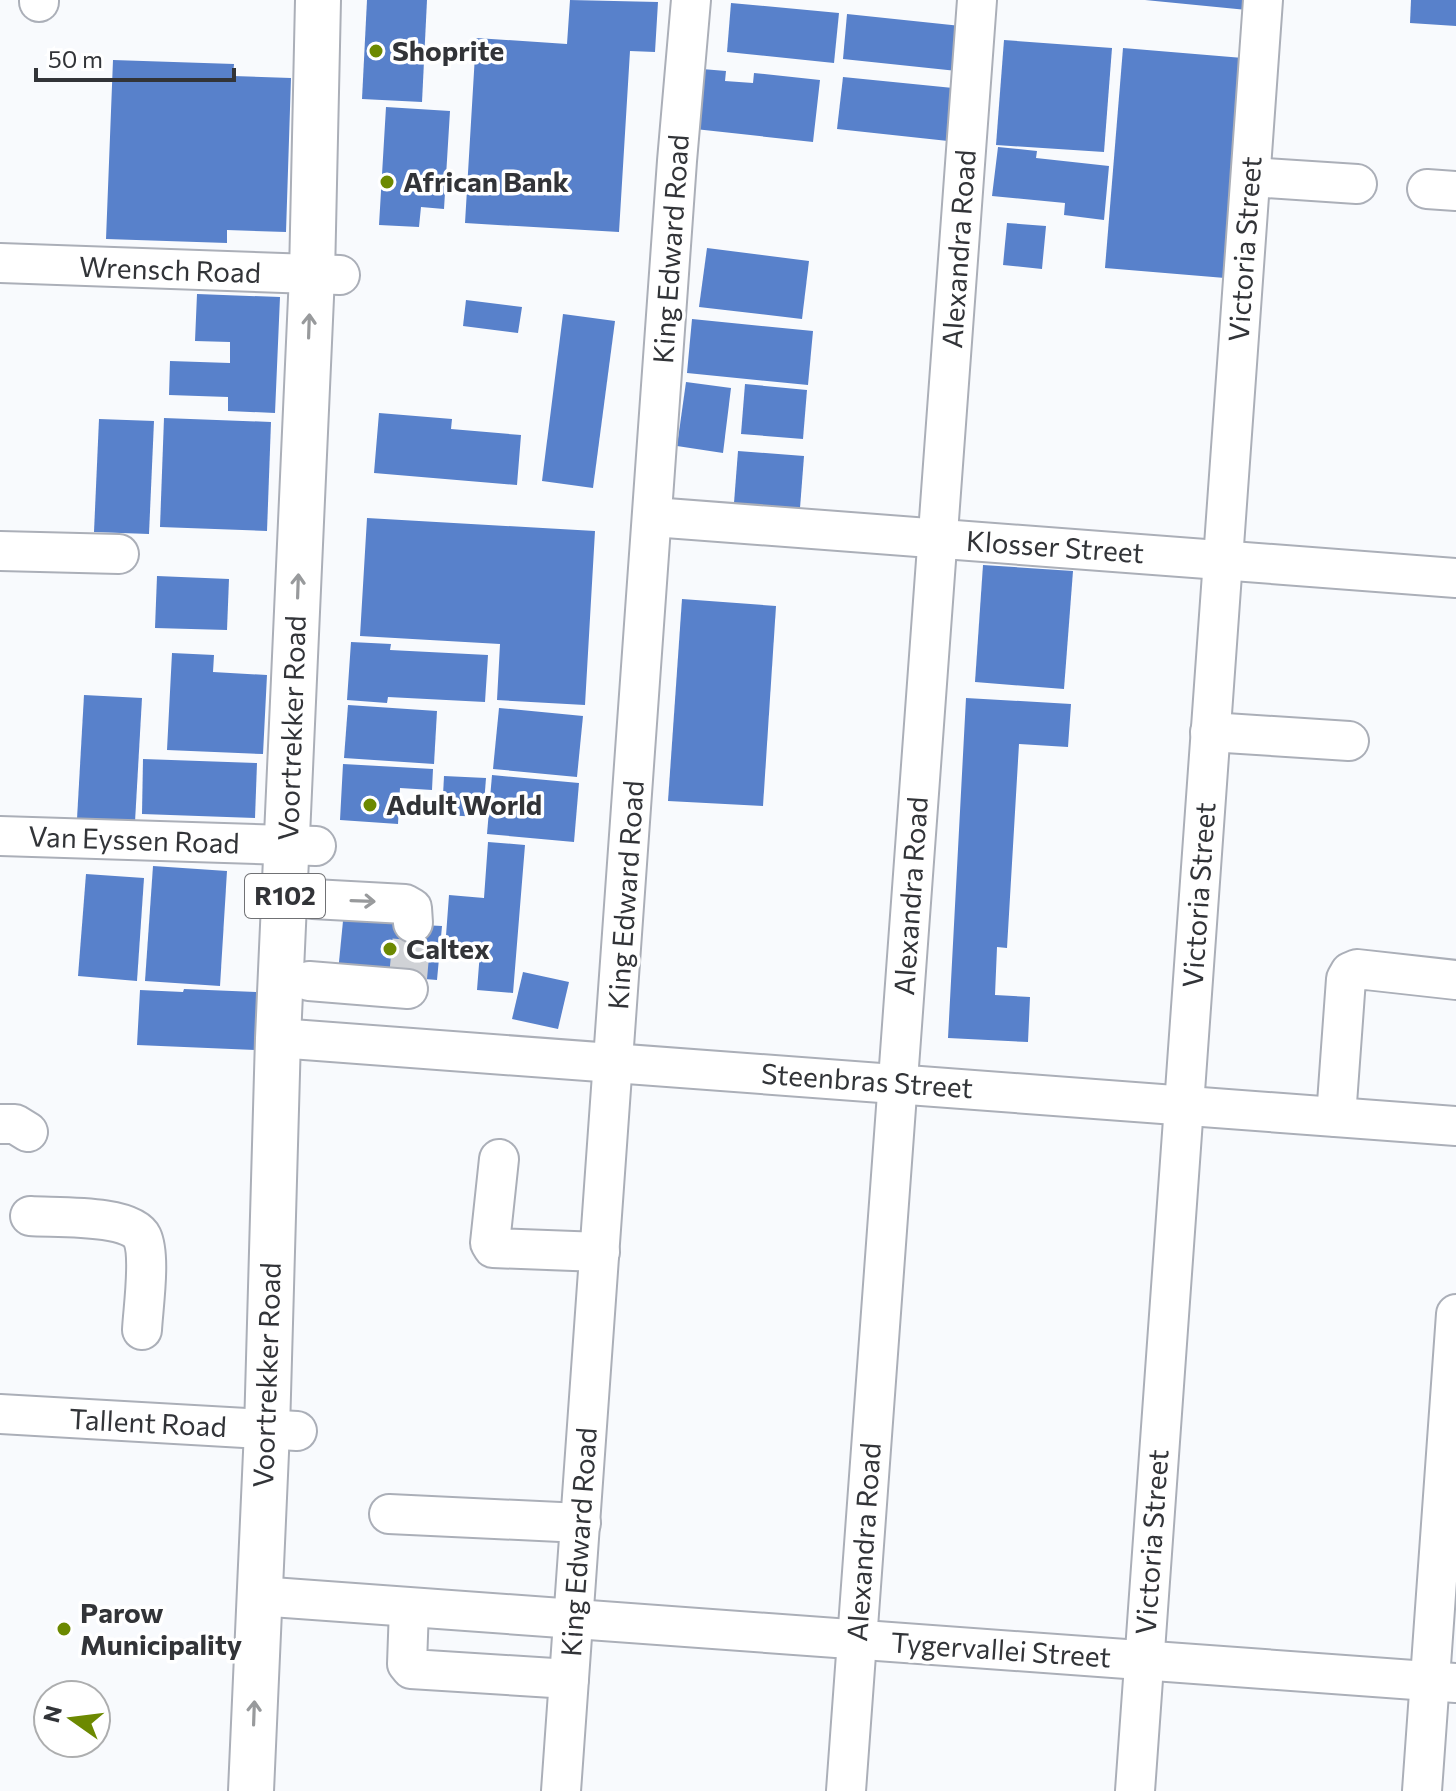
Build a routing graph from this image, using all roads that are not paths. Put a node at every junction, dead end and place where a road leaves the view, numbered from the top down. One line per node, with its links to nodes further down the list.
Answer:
1 (318, 0): 9 (main road, Voortrekker Road / R102)
2 (346, 0): 9 (main road, Voortrekker Road / R102)
3 (691, 0): 10 (street, King Edward Road)
4 (977, 0): 11 (street, Alexandra Road)
5 (1263, 0): 6 (street, Victoria Street)
6 (1251, 177): 7 (street); 14 (street, Victoria Street)
7 (1357, 184)
8 (0, 263): 9 (street, Wrensch Road)
9 (326, 275): 19 (main road, Voortrekker Road / R102)
10 (653, 517): 11 (street, Klosser Street); 26 (street, King Edward Road)
11 (938, 538): 14 (street, Klosser Street); 27 (street, Alexandra Road)
12 (0, 551): 13 (street)
13 (119, 554)
14 (1223, 560): 15 (street, Klosser Street); 16 (street, Victoria Street)
15 (1456, 578)
16 (1210, 732): 17 (street); 28 (street, Victoria Street)
17 (1349, 741)
18 (0, 836): 19 (street, Van Eyssen Road)
19 (301, 845): 20 (main road, Voortrekker Road / R102); 24 (main road, Voortrekker Road / R102)
20 (313, 899): 21 (street, one-way to 21); 23 (main road, Voortrekker Road / R102)
21 (412, 916)
22 (1456, 980): 29 (street)
23 (309, 981): 24 (main road, Voortrekker Road / R102); 25 (street)
24 (292, 1038): 25 (street, Steenbras Street); 38 (main road, Voortrekker Road / R102)
25 (404, 1046): 26 (street, Steenbras Street)
26 (615, 1062): 27 (street, Steenbras Street); 33 (street, King Edward Road)
27 (898, 1084): 28 (street, Steenbras Street); 44 (street, Alexandra Road)
28 (1184, 1105): 29 (street, Steenbras Street); 45 (street, Victoria Street)
29 (1336, 1117): 30 (street, Steenbras Street)
30 (1456, 1126)
31 (499, 1159): 33 (street)
32 (30, 1216): 35 (street)
33 (600, 1252): 40 (street, King Edward Road)
34 (1456, 1314): 37 (street)
35 (142, 1330)
36 (0, 1414): 38 (street, Tallent Road)
37 (1452, 1416): 47 (street)
38 (282, 1431): 41 (main road, Voortrekker Road / R102)
39 (389, 1514): 40 (street)
40 (581, 1523): 43 (street, King Edward Road)
41 (271, 1597): 42 (street, Tygervallei Street); 48 (main road, Voortrekker Road / R102, one-way to 41); 49 (main road, Voortrekker Road / R102)
42 (409, 1608): 43 (street, Tygervallei Street); 46 (street)
43 (573, 1621): 44 (street, Tygervallei Street); 46 (street, King Edward Road)
44 (857, 1639): 45 (street, Tygervallei Street); 51 (street, Alexandra Road)
45 (1144, 1660): 47 (street, Tygervallei Street); 52 (street, Victoria Street)
46 (569, 1679): 50 (street, King Edward Road)
47 (1443, 1682): 53 (street)
48 (251, 1791)
49 (280, 1791)
50 (561, 1791)
51 (846, 1791)
52 (1135, 1791)
53 (1422, 1791)

